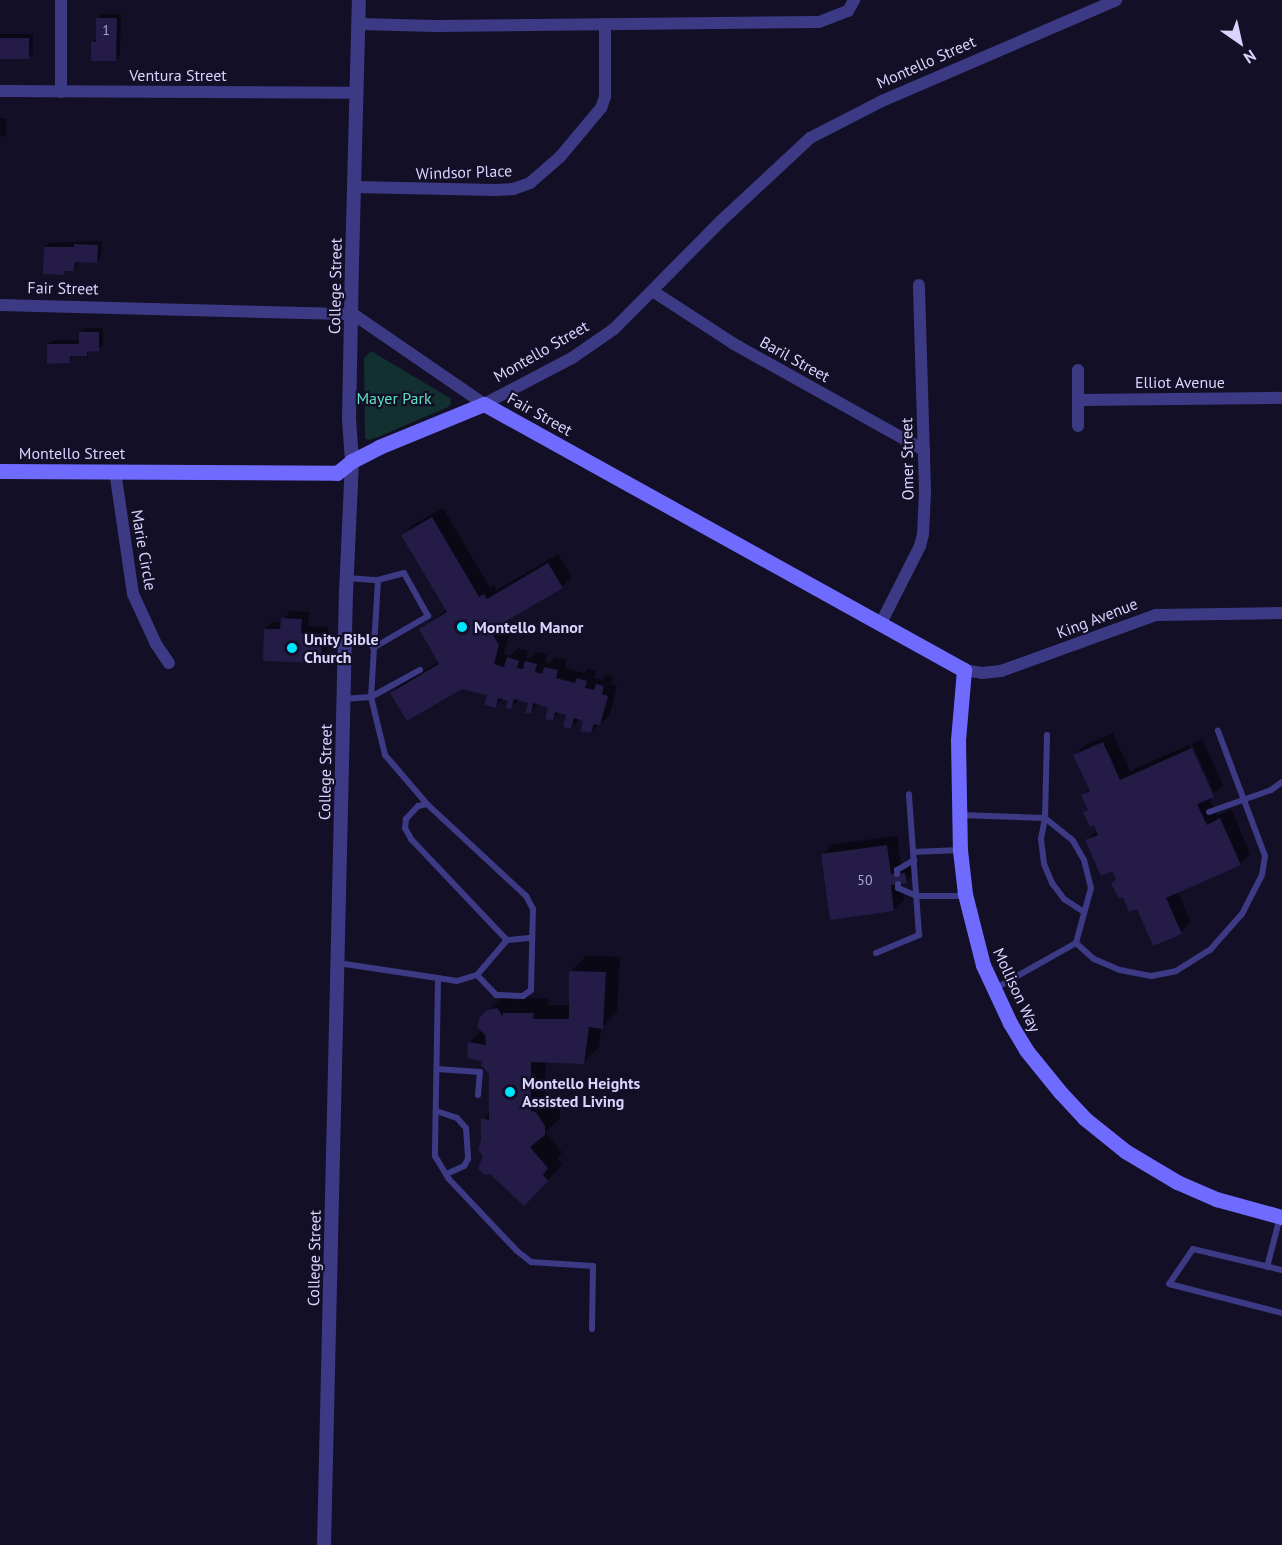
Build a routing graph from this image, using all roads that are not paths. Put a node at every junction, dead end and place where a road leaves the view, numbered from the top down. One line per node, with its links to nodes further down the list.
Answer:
1 (61, 0): 8 (street)
2 (359, 0): 5 (street, College Street)
3 (854, 0): 6 (street)
4 (1116, 0): 12 (street, Montello Street)
5 (359, 24): 6 (street); 9 (street, College Street)
6 (605, 24): 10 (street, Windsor Place)
7 (0, 91): 8 (street, Ventura Street)
8 (61, 92): 9 (street, Ventura Street)
9 (356, 93): 10 (street, College Street)
10 (354, 187): 14 (street, College Street)
11 (919, 285): 20 (street, Omer Street)
12 (654, 292): 18 (street, Montello Street); 20 (street, Baril Street)
13 (0, 305): 14 (street, Fair Street)
14 (353, 314): 18 (street, Fair Street); 21 (street, College Street)
15 (1078, 370): 17 (street)
16 (1282, 398): 17 (street, Elliot Avenue)
17 (1079, 400): 19 (street)
18 (484, 404): 21 (main road, Montello Street); 27 (main road, Fair Street)
19 (1078, 426)
20 (924, 450): 27 (street, Omer Street)
21 (352, 461): 23 (main road, Montello Street); 24 (street, College Street)
22 (0, 471): 23 (main road, Montello Street)
23 (115, 471): 29 (street, Marie Circle)
24 (346, 578): 25 (lane); 33 (street, College Street)
25 (378, 580): 28 (lane); 28 (lane)
26 (1282, 613): 31 (street, King Avenue)
27 (881, 623): 31 (main road, Fair Street)
28 (373, 648): 32 (lane)
29 (169, 663)
30 (420, 670): 32 (lane)
31 (964, 670): 41 (main road, Mollison Way)
32 (371, 697): 33 (lane); 39 (lane)
33 (343, 699): 55 (street, College Street)
34 (1218, 731): 38 (lane)
35 (1047, 735): 42 (lane)
36 (1282, 782): 38 (lane)
37 (909, 794): 44 (lane)
38 (1244, 800): 40 (lane); 53 (lane)
39 (428, 804): 51 (lane); 52 (lane)
40 (1209, 812)
41 (959, 815): 42 (lane); 43 (main road, Mollison Way)
42 (1045, 818): 50 (lane); 50 (lane)
43 (960, 850): 44 (lane); 49 (main road, Mollison Way)
44 (913, 852): 45 (lane)
45 (914, 860): 46 (lane); 48 (lane)
46 (897, 874)
47 (898, 884): 48 (lane)
48 (917, 896): 49 (lane); 54 (lane)
49 (965, 896): 58 (main road, Mollison Way)
50 (1084, 912): 53 (lane)
51 (532, 938): 52 (lane); 56 (lane)
52 (507, 940): 56 (lane)
53 (1076, 943): 58 (lane)
54 (876, 953)
55 (338, 963): 57 (lane); 68 (street, College Street)
56 (477, 975): 57 (lane)
57 (438, 978): 59 (lane)
58 (993, 989): 63 (main road, Mollison Way)
59 (437, 1069): 60 (lane); 61 (lane)
60 (478, 1095)
61 (436, 1111): 62 (lane); 62 (lane)
62 (446, 1174): 67 (lane)
63 (1281, 1216): 64 (lane)
64 (1267, 1267): 65 (lane); 66 (lane)
65 (1282, 1270)
66 (1282, 1313)
67 (592, 1329)
68 (324, 1545)

